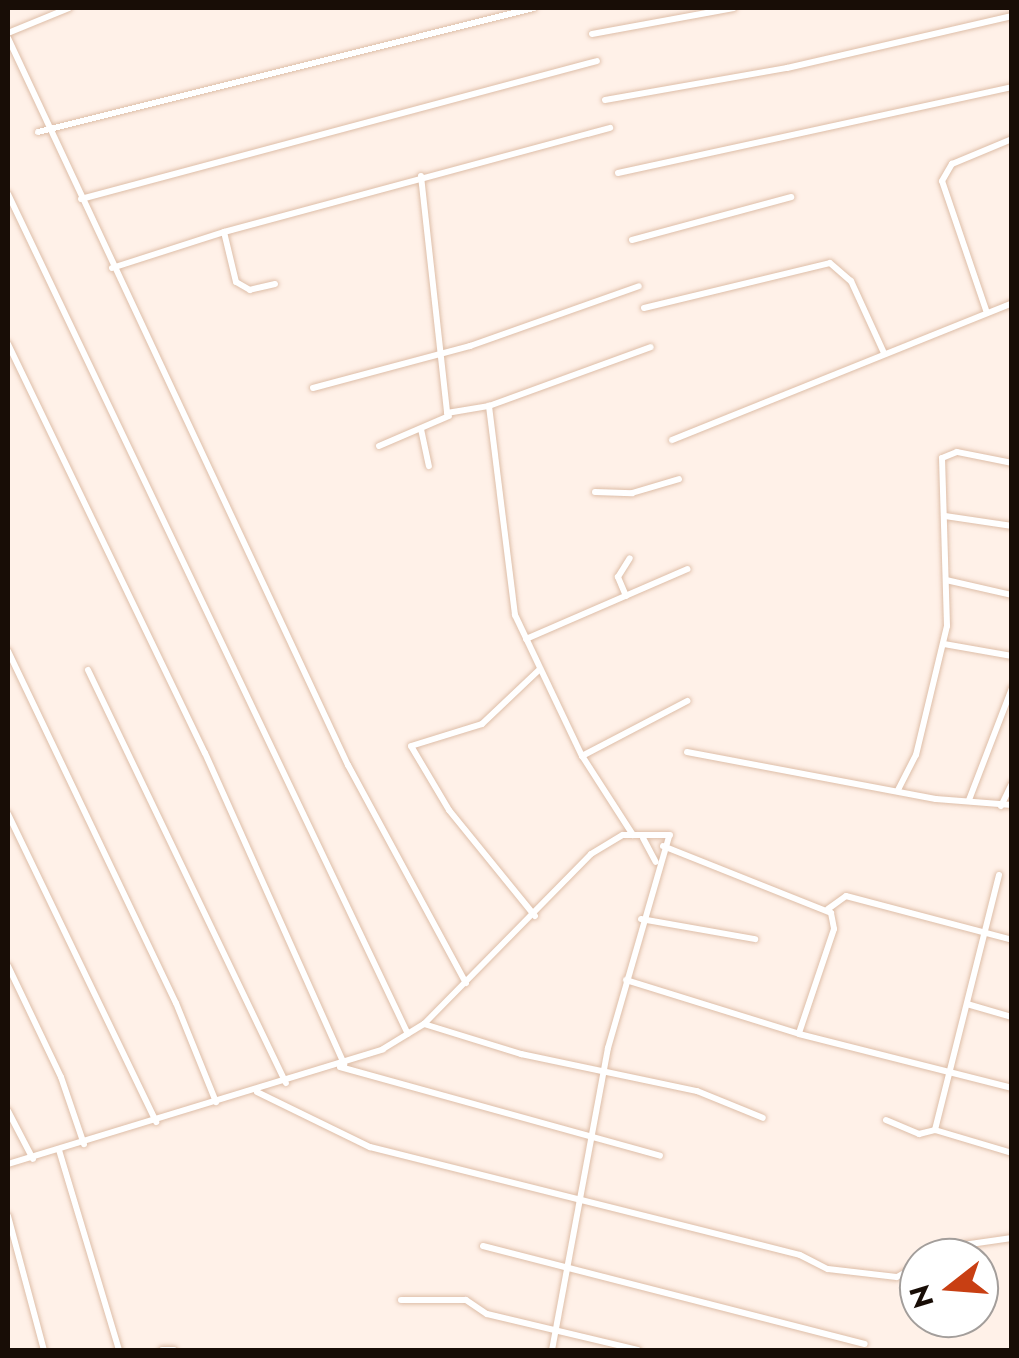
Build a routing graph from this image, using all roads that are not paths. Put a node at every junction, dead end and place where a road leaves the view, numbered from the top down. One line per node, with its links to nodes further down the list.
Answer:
1 (69, 8): 8 (street)
2 (534, 8): 13 (street)
3 (684, 8): 5 (street)
4 (734, 8): 5 (street)
5 (688, 16): 7 (street)
6 (1012, 16): 11 (street)
7 (592, 34)
8 (8, 35): 13 (street)
9 (597, 61): 19 (street)
10 (1012, 88): 15 (street)
11 (605, 100)
12 (610, 128): 16 (street)
13 (42, 130): 19 (street)
14 (1012, 139): 27 (street)
15 (618, 173)
16 (420, 176): 20 (street); 31 (street)
17 (8, 194): 83 (street)
18 (791, 197): 21 (street)
19 (81, 199): 22 (street)
20 (224, 232): 22 (street); 23 (street)
21 (632, 240)
22 (112, 268): 79 (street)
23 (274, 284)
24 (639, 286): 31 (street)
25 (1012, 304): 27 (street)
26 (644, 308): 30 (street)
27 (987, 313): 30 (street)
28 (8, 344): 85 (street)
29 (651, 347): 33 (street)
30 (884, 353): 36 (street)
31 (440, 354): 32 (street); 34 (street)
32 (314, 388)
33 (489, 406): 34 (street); 49 (street)
34 (450, 416): 35 (street)
35 (421, 429): 37 (street); 39 (street)
36 (672, 440)
37 (379, 446)
38 (1012, 463): 42 (street)
39 (429, 466)
40 (678, 480): 41 (street)
41 (595, 492)
42 (946, 516): 43 (street); 46 (street)
43 (1012, 526)
44 (630, 558): 48 (street)
45 (688, 569): 48 (street)
46 (946, 580): 47 (street); 50 (street)
47 (1012, 595)
48 (626, 596): 49 (street)
49 (526, 638): 54 (street)
50 (944, 644): 52 (street); 60 (street)
51 (8, 652): 91 (street)
52 (1012, 656)
53 (88, 670): 88 (street)
54 (540, 670): 58 (street); 72 (street)
55 (1012, 688): 61 (street)
56 (687, 701): 58 (street)
57 (687, 752): 60 (street)
58 (582, 756): 65 (street)
59 (1012, 782): 63 (street)
60 (898, 790): 61 (street)
61 (969, 800): 63 (street)
62 (1012, 805): 63 (street)
63 (1001, 806)
64 (8, 814): 95 (street)
65 (616, 817): 66 (street); 67 (street)
66 (638, 837): 67 (street); 68 (street); 69 (street)
67 (618, 839): 72 (street)
68 (663, 846): 69 (street); 71 (street)
69 (657, 864): 73 (street)
70 (999, 875): 74 (street)
71 (828, 910): 74 (street); 84 (street)
72 (535, 916): 79 (street)
73 (641, 919): 75 (street); 78 (street)
74 (984, 931): 76 (street); 80 (street)
75 (755, 939)
76 (1012, 940)
77 (8, 966): 98 (street)
78 (626, 980): 84 (street); 87 (street)
79 (466, 984): 82 (street)
80 (967, 1004): 81 (street); 86 (street)
81 (1012, 1017)
82 (424, 1024): 83 (street); 87 (street)
83 (408, 1034): 85 (street)
84 (798, 1034): 86 (street)
85 (341, 1065): 88 (street); 97 (street)
86 (950, 1071): 89 (street); 96 (street)
87 (606, 1074): 93 (street); 97 (street)
88 (286, 1083): 90 (street)
89 (1012, 1088)
90 (257, 1092): 91 (street); 104 (street)
91 (216, 1102): 95 (street)
92 (8, 1111): 102 (street)
93 (762, 1118)
94 (886, 1120): 96 (street)
95 (156, 1122): 98 (street)
96 (935, 1130): 100 (street)
97 (594, 1140): 101 (street); 104 (street)
98 (84, 1144): 99 (street)
99 (59, 1150): 102 (street); 113 (street)
100 (1012, 1153)
101 (660, 1156)
102 (33, 1159): 103 (street)
103 (8, 1164)
104 (582, 1202): 107 (street); 108 (street)
105 (8, 1216): 112 (street)
106 (483, 1246): 107 (street)
107 (567, 1265): 110 (street); 111 (street)
108 (899, 1275)
109 (402, 1300): 110 (street)
110 (556, 1326): 116 (street); 117 (street)
111 (865, 1344)
112 (44, 1350)
113 (119, 1350)
114 (162, 1350): 115 (street)
115 (174, 1350)
116 (552, 1350)
117 (638, 1350)

